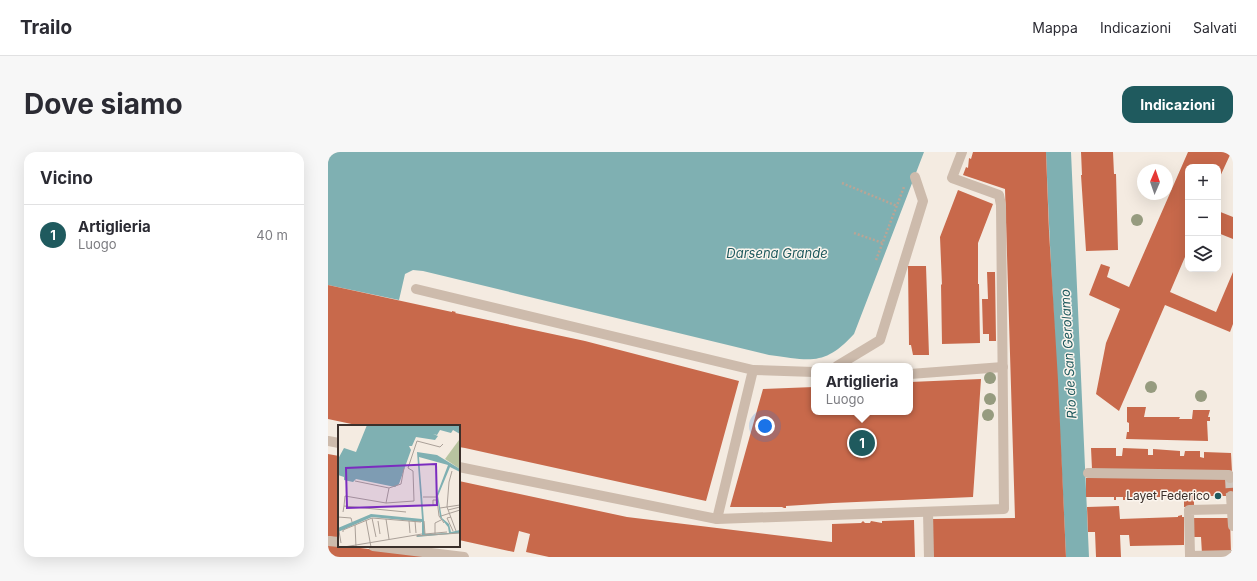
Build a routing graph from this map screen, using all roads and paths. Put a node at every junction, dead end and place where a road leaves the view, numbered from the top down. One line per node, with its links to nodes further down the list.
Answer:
1 (962, 152): 10 (street)
2 (915, 177): 4 (path); 9 (street)
3 (842, 183): 4 (path)
4 (897, 206): 6 (path)
5 (854, 233): 6 (path)
6 (883, 243): 7 (path)
7 (876, 260)
8 (416, 289): 11 (street)
9 (842, 363)
10 (1003, 367): 13 (street); 21 (street)
11 (753, 370): 12 (street); 22 (street)
12 (811, 372)
13 (913, 374)
14 (328, 441): 15 (street)
15 (338, 443)
16 (460, 467): 22 (street)
17 (1088, 473): 18 (street)
18 (1230, 478)
19 (1231, 496): 20 (street)
20 (1232, 509): 23 (street); 27 (street)
21 (928, 512): 22 (street); 29 (street)
22 (717, 519)
23 (1233, 526)
24 (328, 541): 25 (street)
25 (338, 542)
26 (381, 547): 28 (street)
27 (1233, 555)
28 (464, 557)
29 (929, 557)

